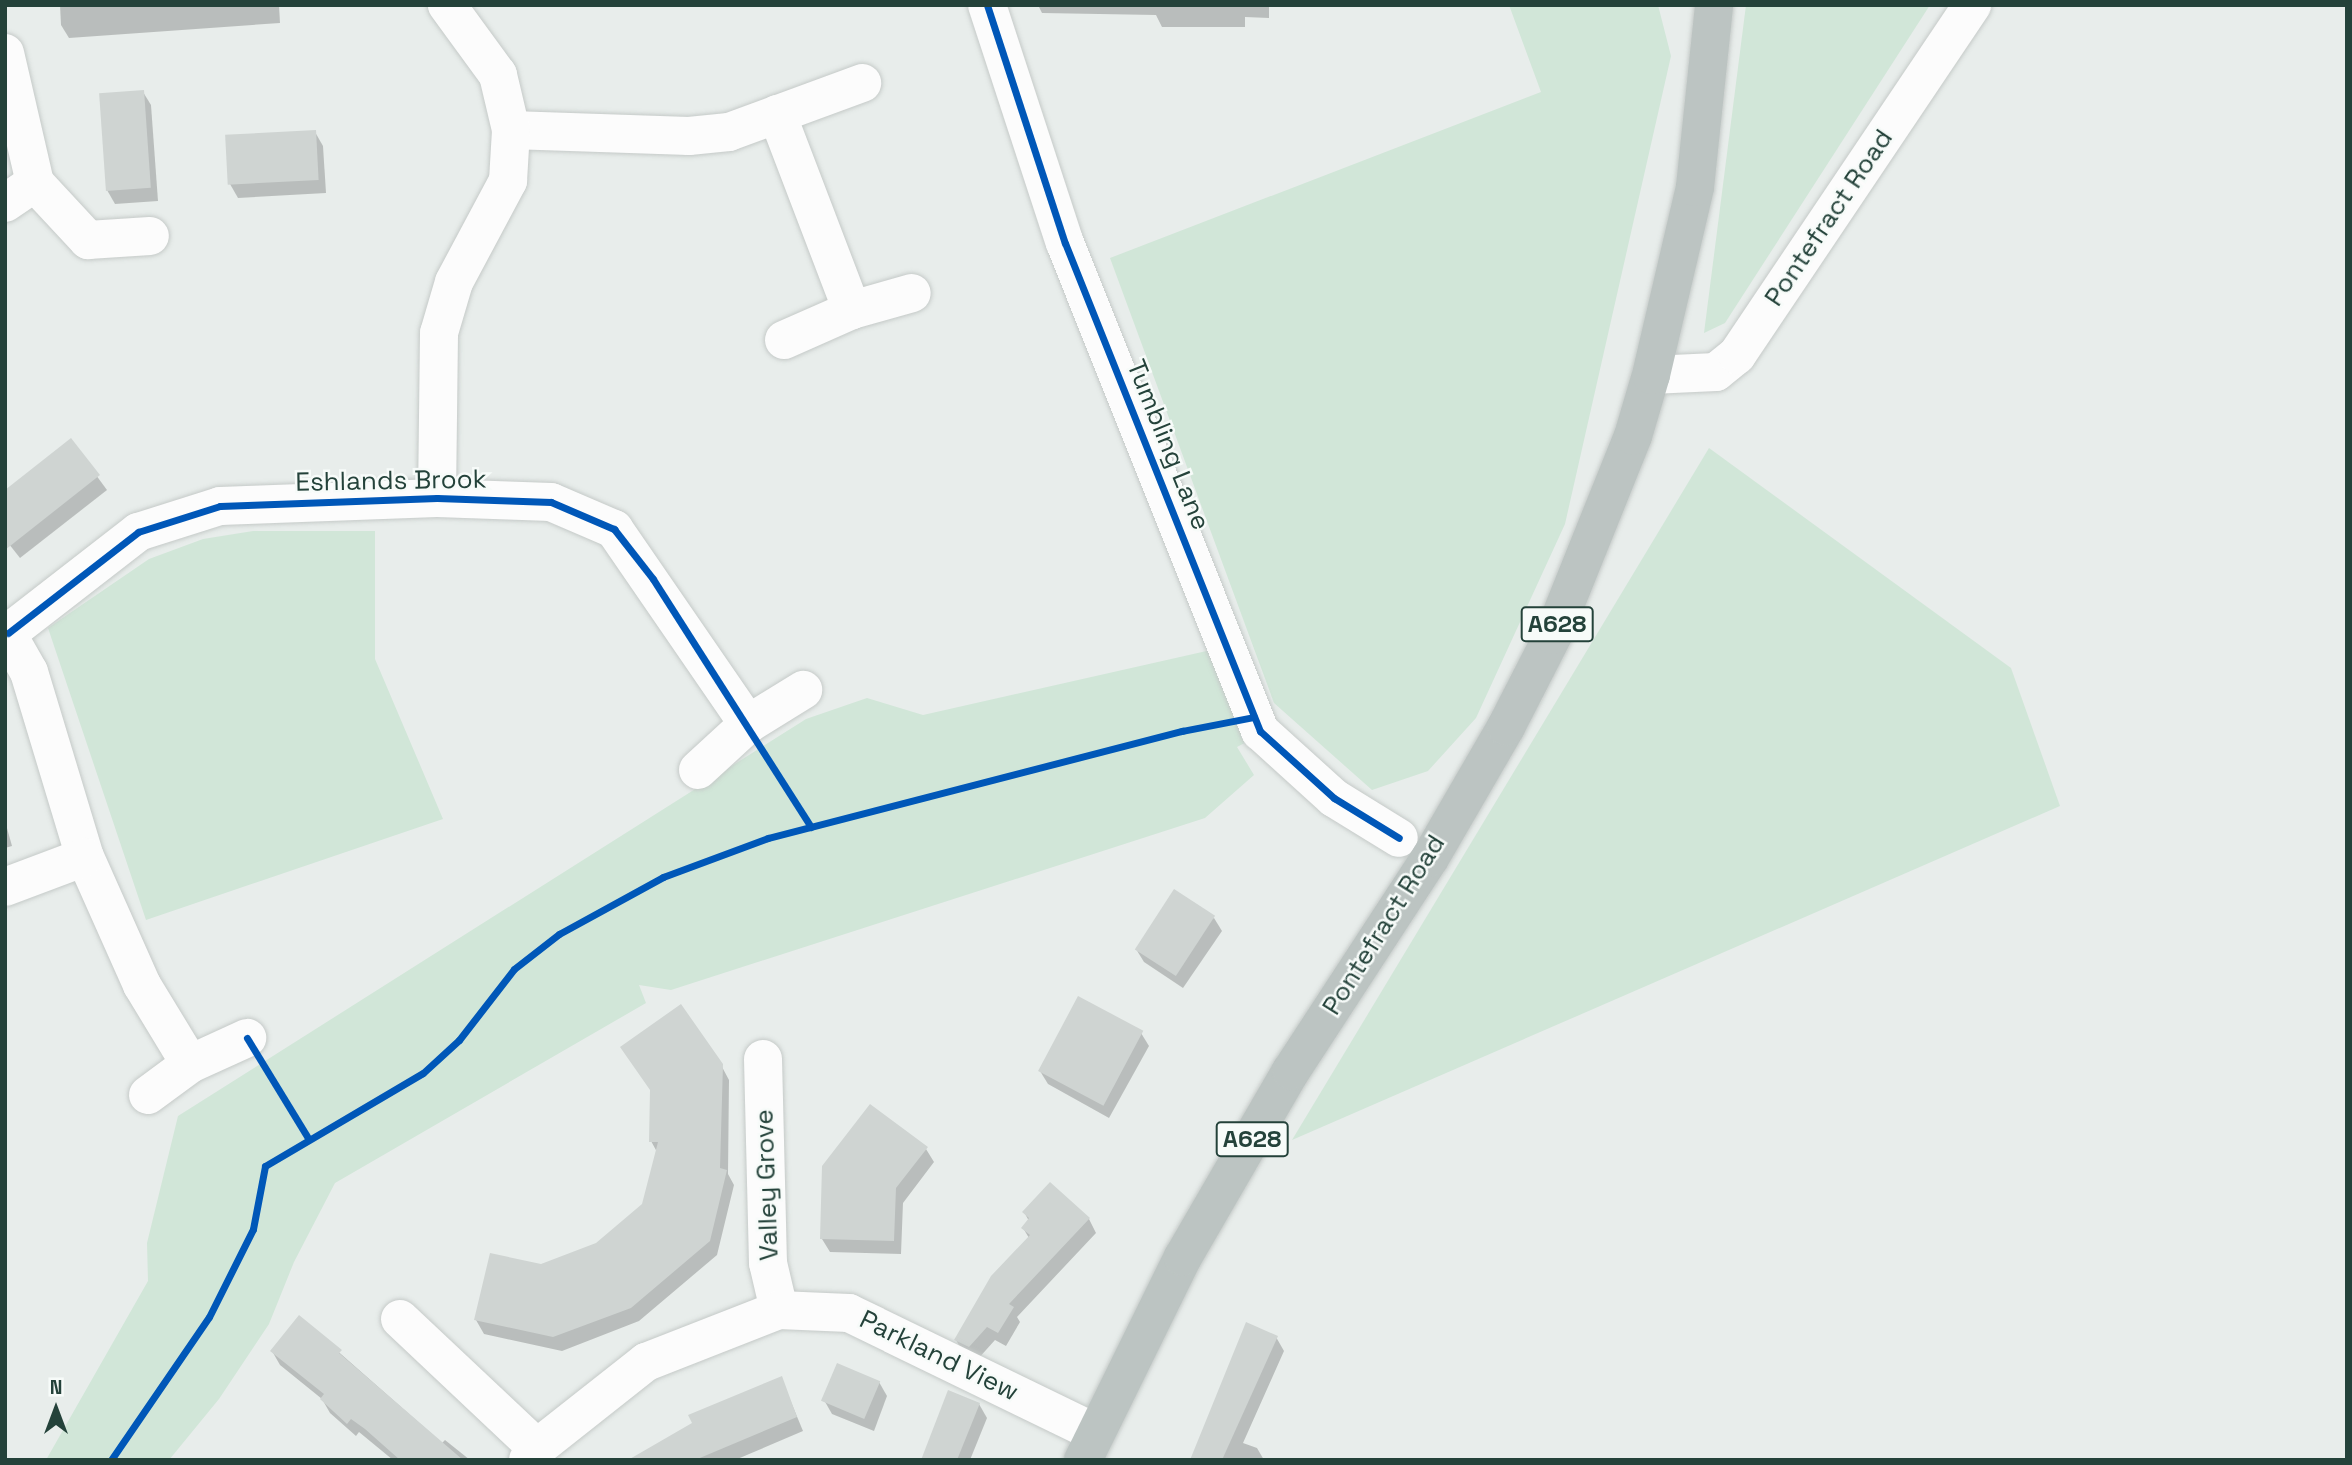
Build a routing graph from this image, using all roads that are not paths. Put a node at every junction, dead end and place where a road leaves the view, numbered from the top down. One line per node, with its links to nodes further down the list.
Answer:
1 (447, 5): 8 (street)
2 (987, 5): 20 (street, Tumbling Lane)
3 (1972, 5): 14 (street, Pontefract Road)
4 (1713, 8): 14 (highway, Pontefract Road / A628)
5 (5, 53): 9 (street)
6 (862, 83): 7 (street)
7 (777, 114): 8 (street); 12 (street)
8 (511, 130): 15 (street)
9 (20, 193): 10 (street)
10 (150, 236)
11 (912, 293): 12 (street)
12 (852, 310): 13 (street)
13 (784, 340)
14 (1651, 375): 29 (highway, Pontefract Road / A628)
15 (437, 498): 16 (street, Eshlands Brook); 18 (street, Eshlands Brook)
16 (7, 632): 21 (street)
17 (803, 690): 18 (street)
18 (748, 724): 19 (street)
19 (698, 770)
20 (1399, 838)
21 (85, 857): 22 (street); 25 (street)
22 (5, 887)
23 (247, 1038): 25 (street)
24 (763, 1059): 27 (street, Valley Grove)
25 (190, 1064): 26 (street)
26 (148, 1095)
27 (779, 1310): 29 (street, Parkland View); 30 (street, Parkland View)
28 (400, 1319): 30 (street)
29 (1089, 1446)
30 (533, 1454)

